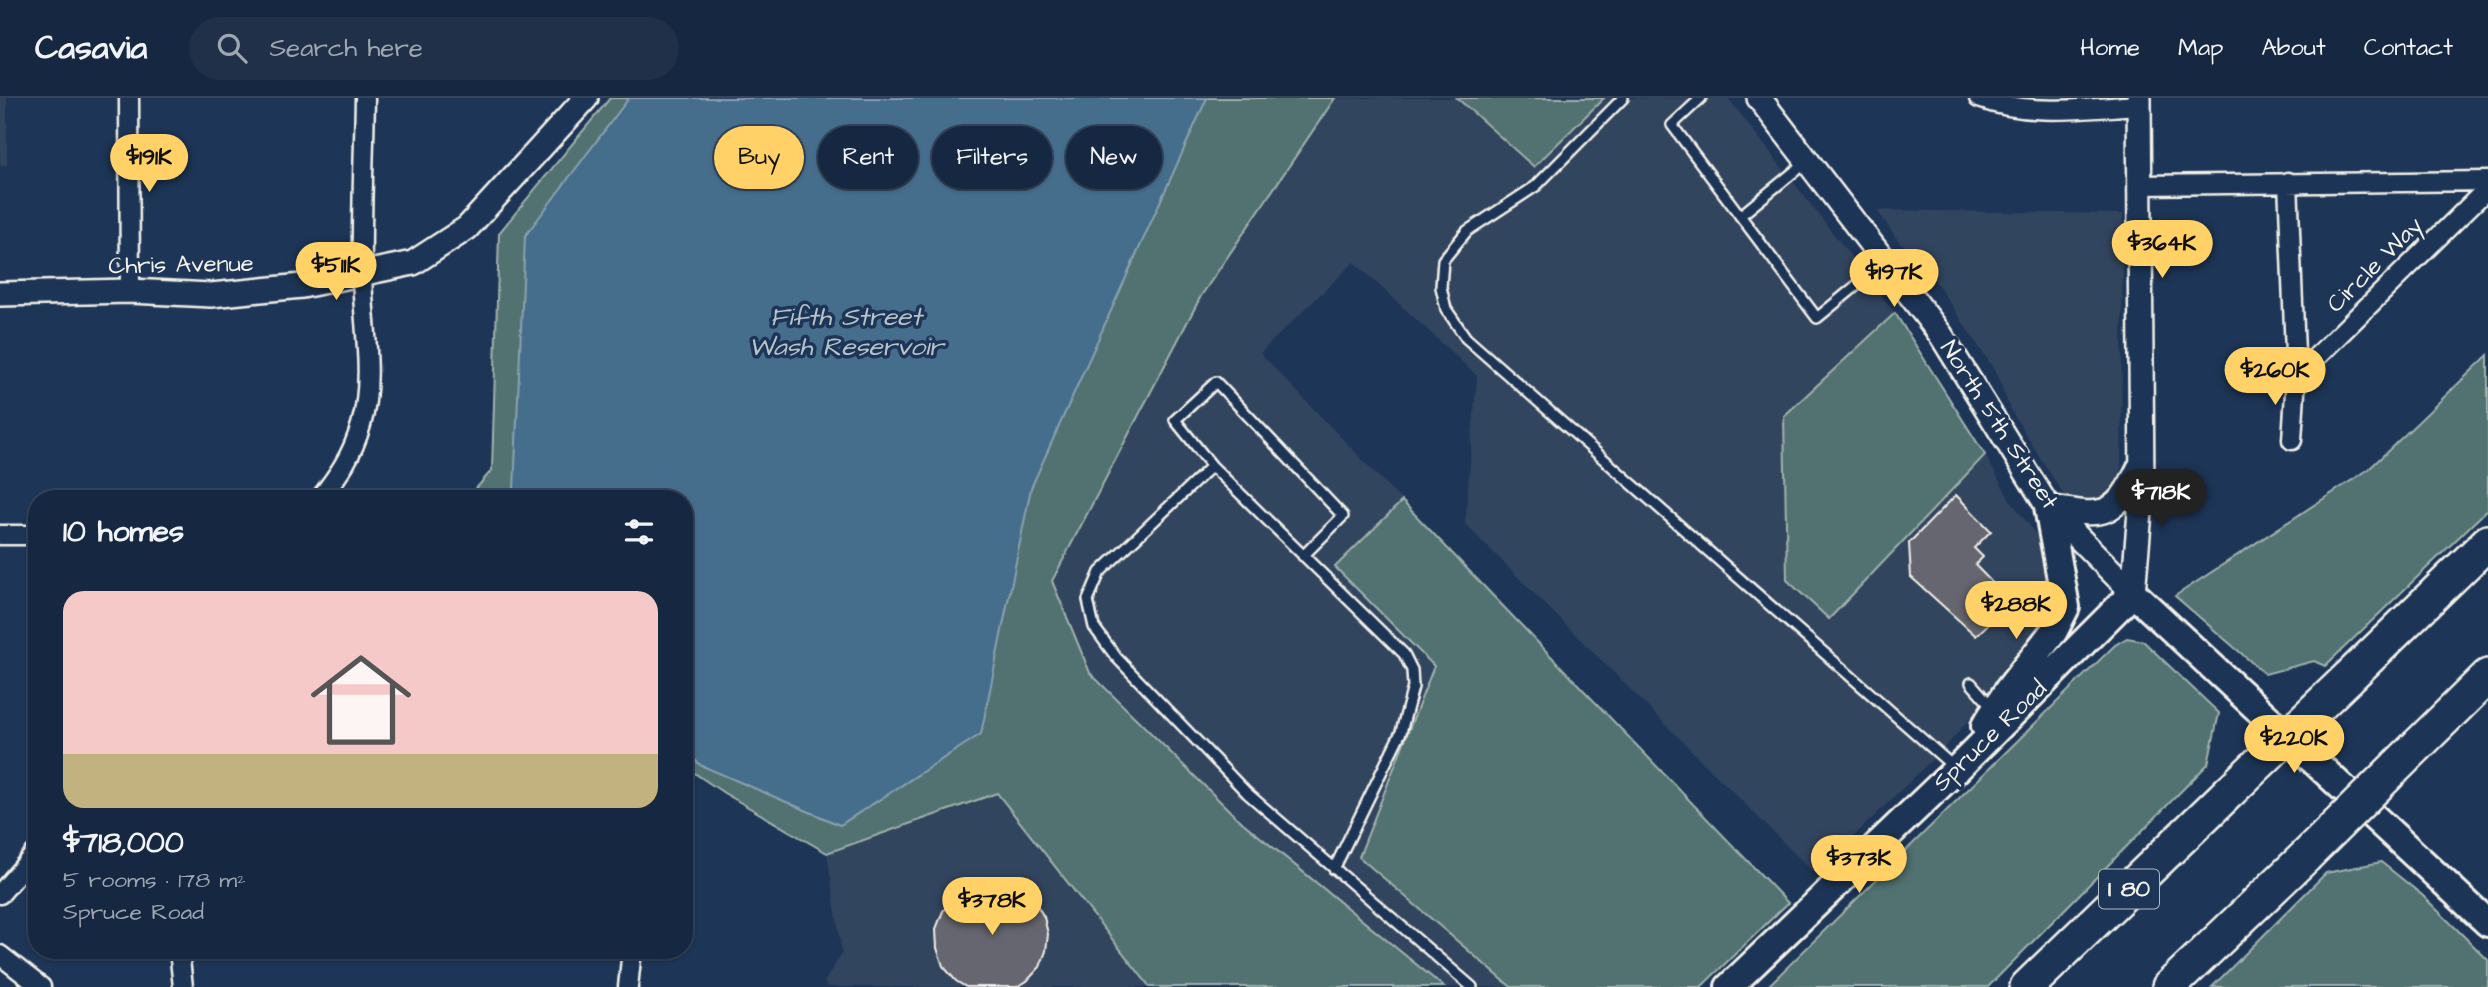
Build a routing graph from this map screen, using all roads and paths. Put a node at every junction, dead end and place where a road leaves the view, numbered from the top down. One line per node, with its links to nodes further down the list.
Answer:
1 (129, 98): 17 (street)
2 (365, 98): 16 (street)
3 (586, 98): 16 (street, Chris Avenue)
4 (1623, 98): 33 (lane)
5 (1701, 98): 14 (lane)
6 (1759, 98): 9 (street, North 5th Street)
7 (1979, 98): 8 (street)
8 (2139, 102): 12 (street)
9 (1808, 161): 14 (lane); 15 (street, North 5th Street)
10 (2288, 181): 11 (street, Circle Way); 12 (street, Circle Way); 19 (street, Circle Way)
11 (2488, 181)
12 (2139, 185): 21 (street)
13 (2488, 188): 19 (street, Circle Way)
14 (1740, 216): 15 (lane)
15 (1885, 262): 24 (street, North 5th Street)
16 (362, 275): 17 (street, Chris Avenue); 23 (street)
17 (130, 291): 18 (street, Chris Avenue)
18 (0, 294)
19 (2296, 377): 20 (street, Circle Way)
20 (2292, 440)
21 (2142, 462): 24 (street); 29 (street)
22 (1212, 466): 28 (lane); 28 (lane); 35 (lane)
23 (327, 490)
24 (2048, 507): 29 (street, North 5th Street); 32 (main road)
25 (0, 535): 26 (street)
26 (28, 535)
27 (2488, 542): 46 (highway, I 80, bridge)
28 (1303, 556): 35 (lane)
29 (2133, 593): 33 (main road, Spruce Road); 37 (main road, North 5th Street)
30 (2488, 676): 47 (highway, bridge)
31 (1971, 683): 32 (lane)
32 (1995, 710): 33 (main road)
33 (1957, 769): 45 (main road, Spruce Road)
34 (28, 861): 36 (street)
35 (1334, 869): 44 (lane)
36 (0, 894)
37 (2488, 923)
38 (0, 955): 41 (street)
39 (180, 959): 42 (street)
40 (631, 959): 43 (street)
41 (41, 987)
42 (183, 987)
43 (628, 987)
44 (1472, 987)
45 (1729, 987)
46 (2027, 987)
47 (2169, 987)

